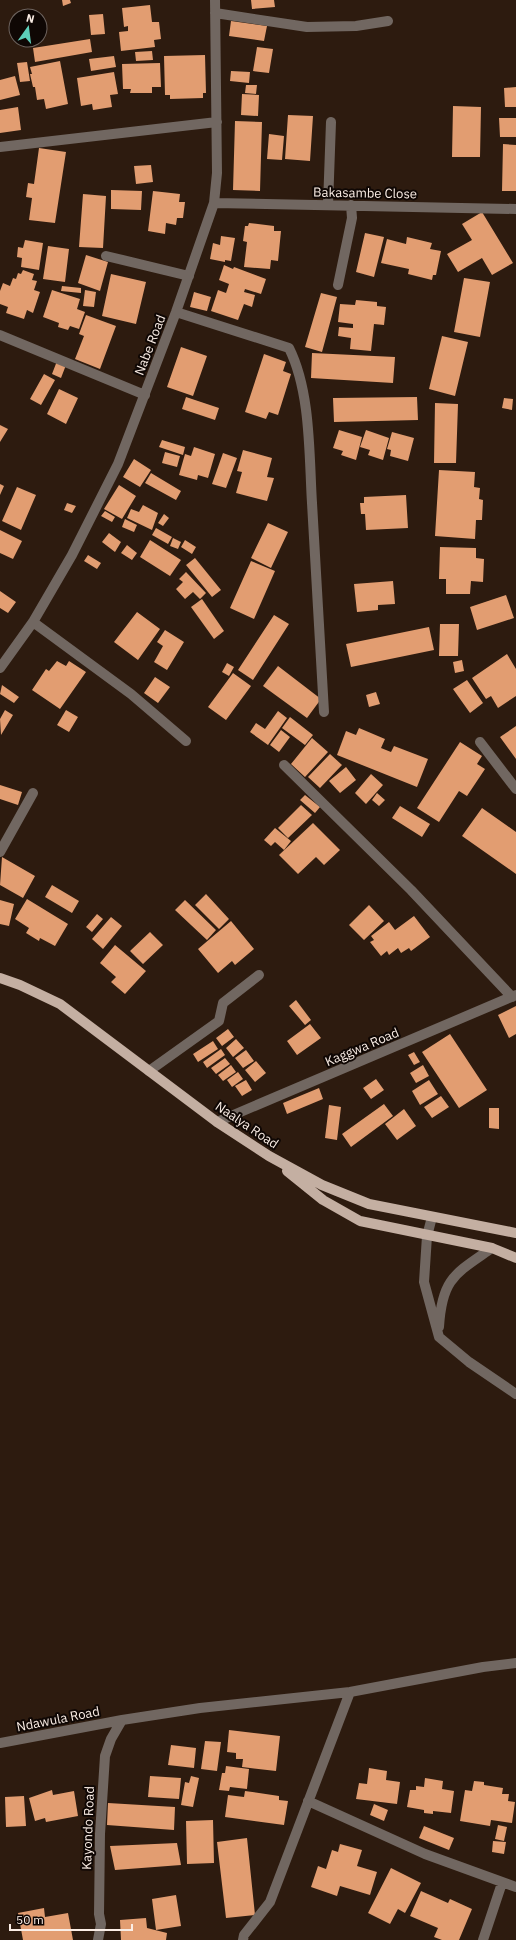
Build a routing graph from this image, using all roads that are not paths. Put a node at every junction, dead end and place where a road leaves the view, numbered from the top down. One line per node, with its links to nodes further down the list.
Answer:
1 (215, 0): 2 (street, Nabe Road)
2 (215, 13): 3 (street); 4 (street, Nabe Road)
3 (388, 21)
4 (217, 122): 6 (street); 7 (street, Nabe Road)
5 (331, 122): 8 (street)
6 (0, 147)
7 (214, 202): 8 (street, Bakasambe Close); 12 (street, Nabe Road)
8 (328, 205): 9 (street, Bakasambe Close)
9 (351, 205): 10 (street, Bakasambe Close); 13 (street)
10 (516, 209)
11 (106, 256): 12 (street)
12 (190, 276): 14 (street, Nabe Road)
13 (338, 285)
14 (176, 312): 16 (street, Nabe Road); 19 (street)
15 (0, 335): 16 (street)
16 (145, 395): 17 (street, Nabe Road)
17 (33, 622): 18 (street, Nabe Road); 20 (street)
18 (0, 668)
19 (324, 712)
20 (186, 741)
21 (480, 742): 23 (street)
22 (284, 765): 28 (street)
23 (516, 789)
24 (33, 793): 25 (street)
25 (0, 852)
26 (259, 975): 29 (street)
27 (0, 978): 29 (main road, Naalya Road)
28 (514, 996): 30 (street, Kaggwa Road)
29 (149, 1071): 30 (main road, Naalya Road)
30 (217, 1122): 31 (main road, Naalya Road)
31 (269, 1156): 32 (main road, Naalya Road); 34 (main road)
32 (432, 1217): 33 (main road, Naalya Road); 34 (street)
33 (512, 1232)
34 (427, 1236): 35 (main road); 37 (street)
35 (492, 1248): 36 (main road); 37 (street)
36 (516, 1258)
37 (439, 1337): 38 (street)
38 (516, 1394)
39 (516, 1663): 40 (street, Ndawula Road)
40 (350, 1692): 41 (street, Ndawula Road); 43 (street)
41 (122, 1720): 42 (street, Ndawula Road); 46 (street, Kayondo Road)
42 (0, 1743)
43 (308, 1801): 44 (street); 47 (street)
44 (502, 1883): 45 (street); 48 (street)
45 (516, 1887)
46 (98, 1940)
47 (243, 1940)
48 (483, 1940)

